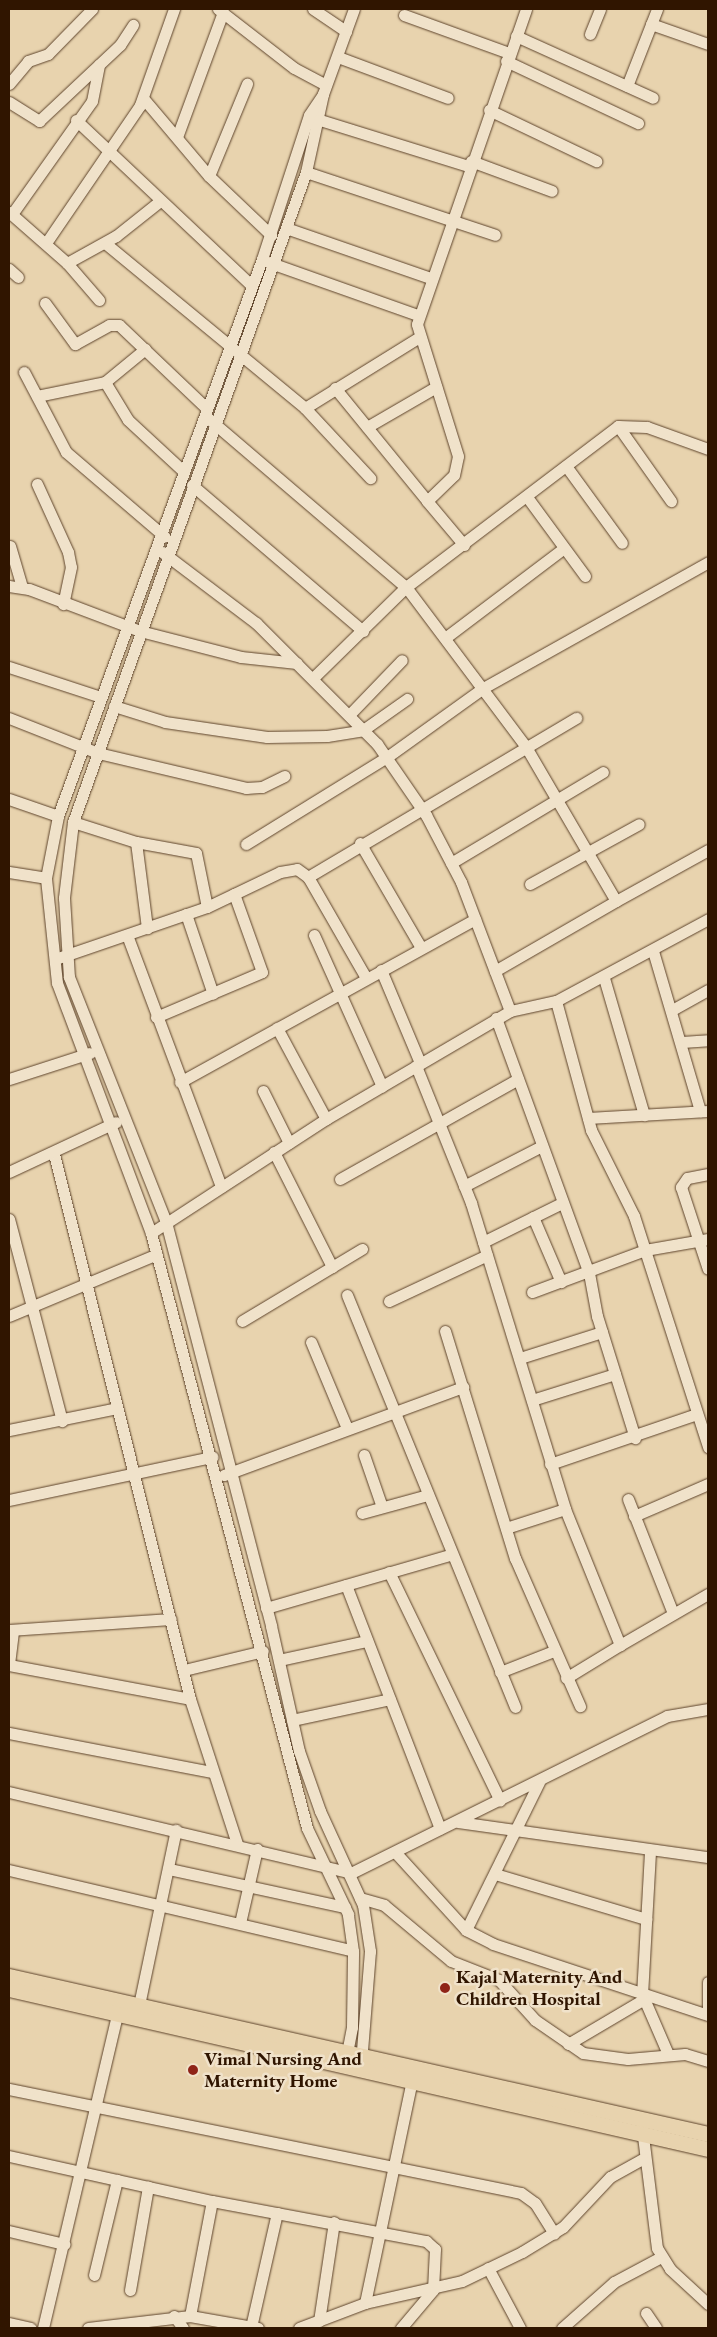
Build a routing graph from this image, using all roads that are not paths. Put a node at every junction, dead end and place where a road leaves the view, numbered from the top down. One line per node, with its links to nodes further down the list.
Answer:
1 (92, 9): 19 (street)
2 (174, 9): 23 (street)
3 (312, 9): 12 (street)
4 (354, 9): 12 (street)
5 (526, 9): 14 (street)
6 (600, 9): 13 (street)
7 (657, 9): 10 (street)
8 (221, 10): 22 (street); 31 (street)
9 (404, 15): 17 (street)
10 (651, 24): 15 (street); 21 (street)
11 (133, 25): 18 (street)
12 (346, 32): 16 (street)
13 (590, 34)
14 (516, 36): 17 (street); 21 (street)
15 (708, 44)
16 (338, 57): 22 (street); 24 (street)
17 (508, 57): 27 (street); 30 (street)
18 (99, 65): 26 (street); 28 (street)
19 (9, 84)
20 (247, 84): 36 (street)
21 (627, 86): 25 (street)
22 (325, 89): 29 (street); 42 (street)
23 (143, 98): 31 (street); 32 (street)
24 (448, 98)
25 (653, 98)
26 (9, 102)
27 (489, 110): 33 (street); 34 (street)
28 (76, 120): 32 (street); 39 (street)
29 (320, 120): 34 (street); 35 (street)
30 (638, 123)
31 (177, 137): 36 (street)
32 (110, 153): 38 (street); 44 (street)
33 (596, 160)
34 (470, 164): 37 (street); 40 (street)
35 (306, 172): 40 (street); 41 (street)
36 (209, 176): 42 (street)
37 (552, 190)
38 (160, 201): 45 (street); 52 (street)
39 (10, 213): 44 (street)
40 (450, 220): 43 (street); 51 (street)
41 (286, 228): 48 (street); 51 (street)
42 (270, 235): 46 (street)
43 (495, 235)
44 (46, 243): 47 (street)
45 (105, 243): 47 (street); 57 (street)
46 (262, 260): 48 (street); 52 (street)
47 (67, 262): 53 (street)
48 (274, 264): 55 (street); 59 (street)
49 (9, 269): 50 (street)
50 (18, 277)
51 (430, 278): 55 (street)
52 (252, 286): 57 (street)
53 (98, 300)
54 (45, 303): 58 (street)
55 (418, 316): 56 (street)
56 (418, 338): 62 (street); 63 (street)
57 (228, 346): 59 (street); 66 (street)
58 (145, 349): 61 (street); 66 (street)
59 (240, 355): 65 (street); 67 (street)
60 (24, 372): 64 (street)
61 (105, 382): 64 (street); 72 (street)
62 (436, 387): 69 (street); 77 (street)
63 (334, 388): 65 (street); 69 (street)
64 (37, 396): 79 (street)
65 (305, 408): 73 (street)
66 (204, 411): 67 (street); 72 (street)
67 (215, 423): 75 (street); 91 (street)
68 (618, 426): 70 (street); 71 (street); 78 (street)
69 (367, 427): 77 (street)
70 (708, 450)
71 (566, 466): 76 (street); 81 (street)
72 (182, 470): 79 (street)
73 (370, 478)
74 (37, 484): 92 (street)
75 (192, 485): 80 (street); 95 (street)
76 (526, 497): 82 (street); 85 (street)
77 (427, 501): 82 (street)
78 (671, 501)
79 (160, 533): 80 (street); 84 (street)
80 (172, 541): 86 (street)
81 (622, 543)
82 (464, 545): 91 (street)
83 (10, 546): 90 (street)
84 (155, 547): 86 (street); 93 (street)
85 (564, 548): 88 (street); 96 (street)
86 (167, 556): 94 (street); 98 (street)
87 (708, 562): 101 (street)
88 (585, 576)
89 (9, 586): 90 (street)
90 (22, 587): 92 (street)
91 (406, 587): 95 (street); 96 (street)
92 (63, 604): 93 (street)
93 (126, 626): 94 (street); 102 (street)
94 (140, 631): 98 (street); 104 (street)
95 (363, 631): 100 (street)
96 (445, 638): 101 (street)
97 (402, 660): 105 (street)
98 (297, 663): 100 (street)
99 (9, 667): 102 (street)
100 (313, 678): 105 (street)
101 (483, 688): 109 (street); 112 (street)
102 (101, 697): 110 (street)
103 (407, 699): 108 (street)
104 (114, 706): 108 (street); 111 (street)
105 (349, 714): 108 (street)
106 (9, 718): 110 (street)
107 (576, 718): 109 (street)
108 (363, 730): 112 (street)
109 (526, 747): 116 (street); 117 (street)
110 (83, 748): 111 (street); 118 (street)
111 (98, 753): 114 (street); 119 (street)
112 (386, 757): 117 (street); 123 (street)
113 (603, 772): 116 (street)
114 (285, 776)
115 (9, 800): 118 (street)
116 (557, 800): 125 (street); 126 (street)
117 (422, 809): 122 (street); 126 (street)
118 (58, 816): 129 (street)
119 (74, 822): 121 (street); 142 (street)
120 (639, 824): 125 (street)
121 (136, 842): 133 (street); 137 (street)
122 (360, 843): 128 (street); 140 (street)
123 (246, 844)
124 (708, 850): 132 (street)
125 (588, 852): 130 (street); 132 (street)
126 (451, 863): 136 (street)
127 (9, 872): 129 (street)
128 (308, 877): 131 (street); 146 (street)
129 (46, 878): 143 (street)
130 (530, 884)
131 (234, 894): 133 (street); 150 (street)
132 (616, 901): 145 (street)
133 (207, 907): 134 (street)
134 (186, 914): 137 (street); 150 (street)
135 (708, 918): 141 (street)
136 (475, 919): 140 (street); 145 (street)
137 (146, 928): 139 (street)
138 (314, 934): 149 (street)
139 (127, 935): 142 (street); 154 (street)
140 (421, 948): 144 (street)
141 (652, 951): 147 (street); 152 (street)
142 (65, 955): 143 (street); 159 (street)
143 (52, 960): 159 (street)
144 (381, 970): 146 (street); 160 (street)
145 (495, 971): 153 (street)
146 (366, 978): 149 (street)
147 (604, 978): 151 (street); 167 (street)
148 (708, 990): 152 (street)
149 (340, 992): 156 (street); 164 (street)
150 (213, 994): 154 (street)
151 (556, 1001): 153 (street); 169 (street)
152 (672, 1010): 158 (street)
153 (510, 1011): 155 (street)
154 (156, 1017): 163 (street)
155 (496, 1018): 160 (street); 162 (street)
156 (277, 1028): 163 (street); 170 (street)
157 (708, 1040): 158 (street)
158 (682, 1042): 166 (street)
159 (91, 1053): 161 (street); 168 (street); 171 (street)
160 (418, 1064): 164 (street); 172 (street)
161 (9, 1079)
162 (518, 1079): 172 (street); 174 (street)
163 (180, 1082): 181 (street)
164 (382, 1086): 170 (street)
165 (263, 1091): 173 (street)
166 (704, 1111): 167 (street)
167 (644, 1115): 169 (street)
168 (123, 1118): 171 (street); 185 (street)
169 (588, 1118): 190 (street)
170 (326, 1119): 173 (street)
171 (111, 1124): 176 (street); 186 (street)
172 (439, 1124): 179 (street); 180 (street)
173 (289, 1143): 175 (street)
174 (540, 1147): 180 (street); 182 (street)
175 (274, 1152): 181 (street); 193 (street)
176 (54, 1154): 177 (street); 196 (street)
177 (9, 1172)
178 (708, 1174): 187 (street)
179 (340, 1179)
180 (464, 1186): 188 (street)
181 (221, 1187): 185 (street)
182 (562, 1202): 183 (street); 195 (street)
183 (533, 1217): 188 (street); 197 (street)
184 (9, 1219): 201 (street)
185 (166, 1222): 186 (street); 222 (street)
186 (151, 1232): 191 (street)
187 (703, 1239): 190 (street); 194 (street)
188 (483, 1242): 192 (street)
189 (362, 1250): 193 (street)
190 (645, 1250): 195 (street); 213 (street)
191 (157, 1254): 196 (street); 220 (street)
192 (487, 1255): 200 (street); 207 (street)
193 (332, 1267): 203 (street)
194 (708, 1269)
195 (589, 1273): 197 (street); 205 (street)
196 (85, 1280): 201 (street); 211 (street)
197 (562, 1282): 198 (street)
198 (532, 1292)
199 (346, 1295): 212 (street)
200 (389, 1302)
201 (33, 1304): 202 (street); 214 (street)
202 (9, 1316)
203 (242, 1321)
204 (445, 1331): 209 (street)
205 (602, 1332): 207 (street); 208 (street)
206 (310, 1342): 215 (street)
207 (520, 1358): 210 (street)
208 (615, 1374): 210 (street); 217 (street)
209 (463, 1387): 212 (street); 233 (street)
210 (532, 1400): 221 (street)
211 (117, 1408): 214 (street); 223 (street)
212 (395, 1409): 215 (street); 226 (street)
213 (697, 1414): 217 (street); 218 (street)
214 (62, 1421): 216 (street)
215 (346, 1428): 222 (street)
216 (9, 1430)
217 (635, 1438): 221 (street)
218 (708, 1447)
219 (364, 1455): 229 (street)
220 (212, 1457): 223 (street); 224 (street)
221 (550, 1464): 230 (street)
222 (231, 1472): 224 (street); 238 (street)
223 (136, 1474): 228 (street); 240 (street)
224 (217, 1478): 244 (street)
225 (708, 1484): 232 (street)
226 (428, 1495): 229 (street); 234 (street)
227 (628, 1499): 232 (street)
228 (9, 1500)
229 (382, 1507): 231 (street)
230 (565, 1509): 233 (street); 243 (street)
231 (362, 1513)
232 (634, 1516): 239 (street)
233 (506, 1528): 245 (street)
234 (450, 1555): 235 (street); 249 (street)
235 (390, 1572): 236 (street); 261 (street)
236 (346, 1585): 238 (street); 242 (street)
237 (708, 1594): 239 (street)
238 (266, 1608): 246 (street)
239 (673, 1613): 243 (street)
240 (171, 1619): 241 (street); 248 (street)
241 (11, 1630): 247 (street)
242 (367, 1641): 246 (street); 252 (street)
243 (620, 1645): 250 (street)
244 (262, 1651): 248 (street); 271 (street)
245 (554, 1651): 249 (street); 250 (street)
246 (279, 1660): 256 (street)
247 (9, 1665): 251 (street)
248 (184, 1670): 251 (street)
249 (500, 1672): 254 (street)
250 (566, 1678): 253 (street)
251 (190, 1699): 258 (street)
252 (390, 1699): 256 (street); 263 (street)
253 (580, 1706)
254 (515, 1707)
255 (708, 1709): 259 (street)
256 (292, 1720): 274 (street)
257 (9, 1733): 258 (street)
258 (212, 1772): 266 (street)
259 (538, 1782): 261 (street); 265 (street)
260 (9, 1792): 264 (street)
261 (500, 1801): 262 (street)
262 (458, 1822): 263 (street); 265 (street)
263 (440, 1829): 268 (street)
264 (176, 1830): 266 (street); 272 (street)
265 (515, 1831): 269 (street); 275 (street)
266 (237, 1844): 267 (street)
267 (257, 1849): 271 (street); 276 (street)
268 (394, 1852): 274 (street); 282 (street)
269 (650, 1852): 270 (street); 280 (street)
270 (708, 1857)
271 (323, 1867): 274 (street); 279 (street)
272 (169, 1869): 276 (street); 278 (street)
273 (9, 1870): 278 (street)
274 (351, 1873): 277 (street)
275 (495, 1874): 280 (street); 282 (street)
276 (248, 1888): 279 (street); 281 (street)
277 (360, 1898): 291 (street); 293 (street)
278 (162, 1904): 281 (street); 288 (street)
279 (345, 1907): 283 (street)
280 (646, 1918): 287 (street)
281 (240, 1923): 283 (street)
282 (466, 1930): 287 (street)
283 (353, 1951): 293 (street)
284 (9, 1976): 289 (main road)
285 (708, 1982): 290 (street)
286 (9, 1989): 289 (main road)
287 (643, 1996): 290 (street); 291 (street); 292 (street)
288 (138, 2005): 289 (main road); 293 (main road)
289 (119, 2007): 293 (main road); 297 (street)
290 (707, 2015)
291 (568, 2044): 292 (street)
292 (668, 2054): 294 (street)
293 (353, 2061): 295 (main road); 298 (main road)
294 (708, 2061)
295 (412, 2080): 298 (main road); 303 (street)
296 (9, 2089): 297 (street)
297 (95, 2108): 303 (street); 304 (street)
298 (642, 2125): 299 (main road); 300 (main road); 302 (street)
299 (708, 2134)
300 (708, 2149)
301 (9, 2156): 304 (street)
302 (642, 2159): 312 (street); 314 (street)
303 (394, 2166): 310 (street); 312 (street)
304 (80, 2172): 305 (street); 313 (street)
305 (117, 2180): 306 (street); 316 (street)
306 (148, 2186): 307 (street); 317 (street)
307 (212, 2201): 308 (street); 323 (street)
308 (278, 2212): 309 (street); 331 (street)
309 (334, 2222): 310 (street); 324 (street)
310 (379, 2230): 318 (street); 319 (street)
311 (9, 2231): 313 (street)
312 (554, 2233): 315 (street)
313 (64, 2244): 328 (street)
314 (661, 2257): 320 (street); 335 (street)
315 (488, 2268): 318 (street); 334 (street)
316 (94, 2275)
317 (130, 2290)
318 (433, 2290): 319 (street); 333 (street)
319 (365, 2303): 324 (street)
320 (708, 2304)
321 (646, 2313): 336 (street)
322 (174, 2316): 323 (street); 326 (street); 330 (street)
323 (190, 2316): 331 (street)
324 (319, 2321): 332 (street)
325 (9, 2323): 327 (street)
326 (134, 2325): 329 (street)
327 (30, 2328)
328 (44, 2328)
329 (88, 2328)
330 (183, 2328)
331 (255, 2328)
332 (303, 2328)
333 (401, 2328)
334 (520, 2328)
335 (562, 2328)
336 (656, 2328)

